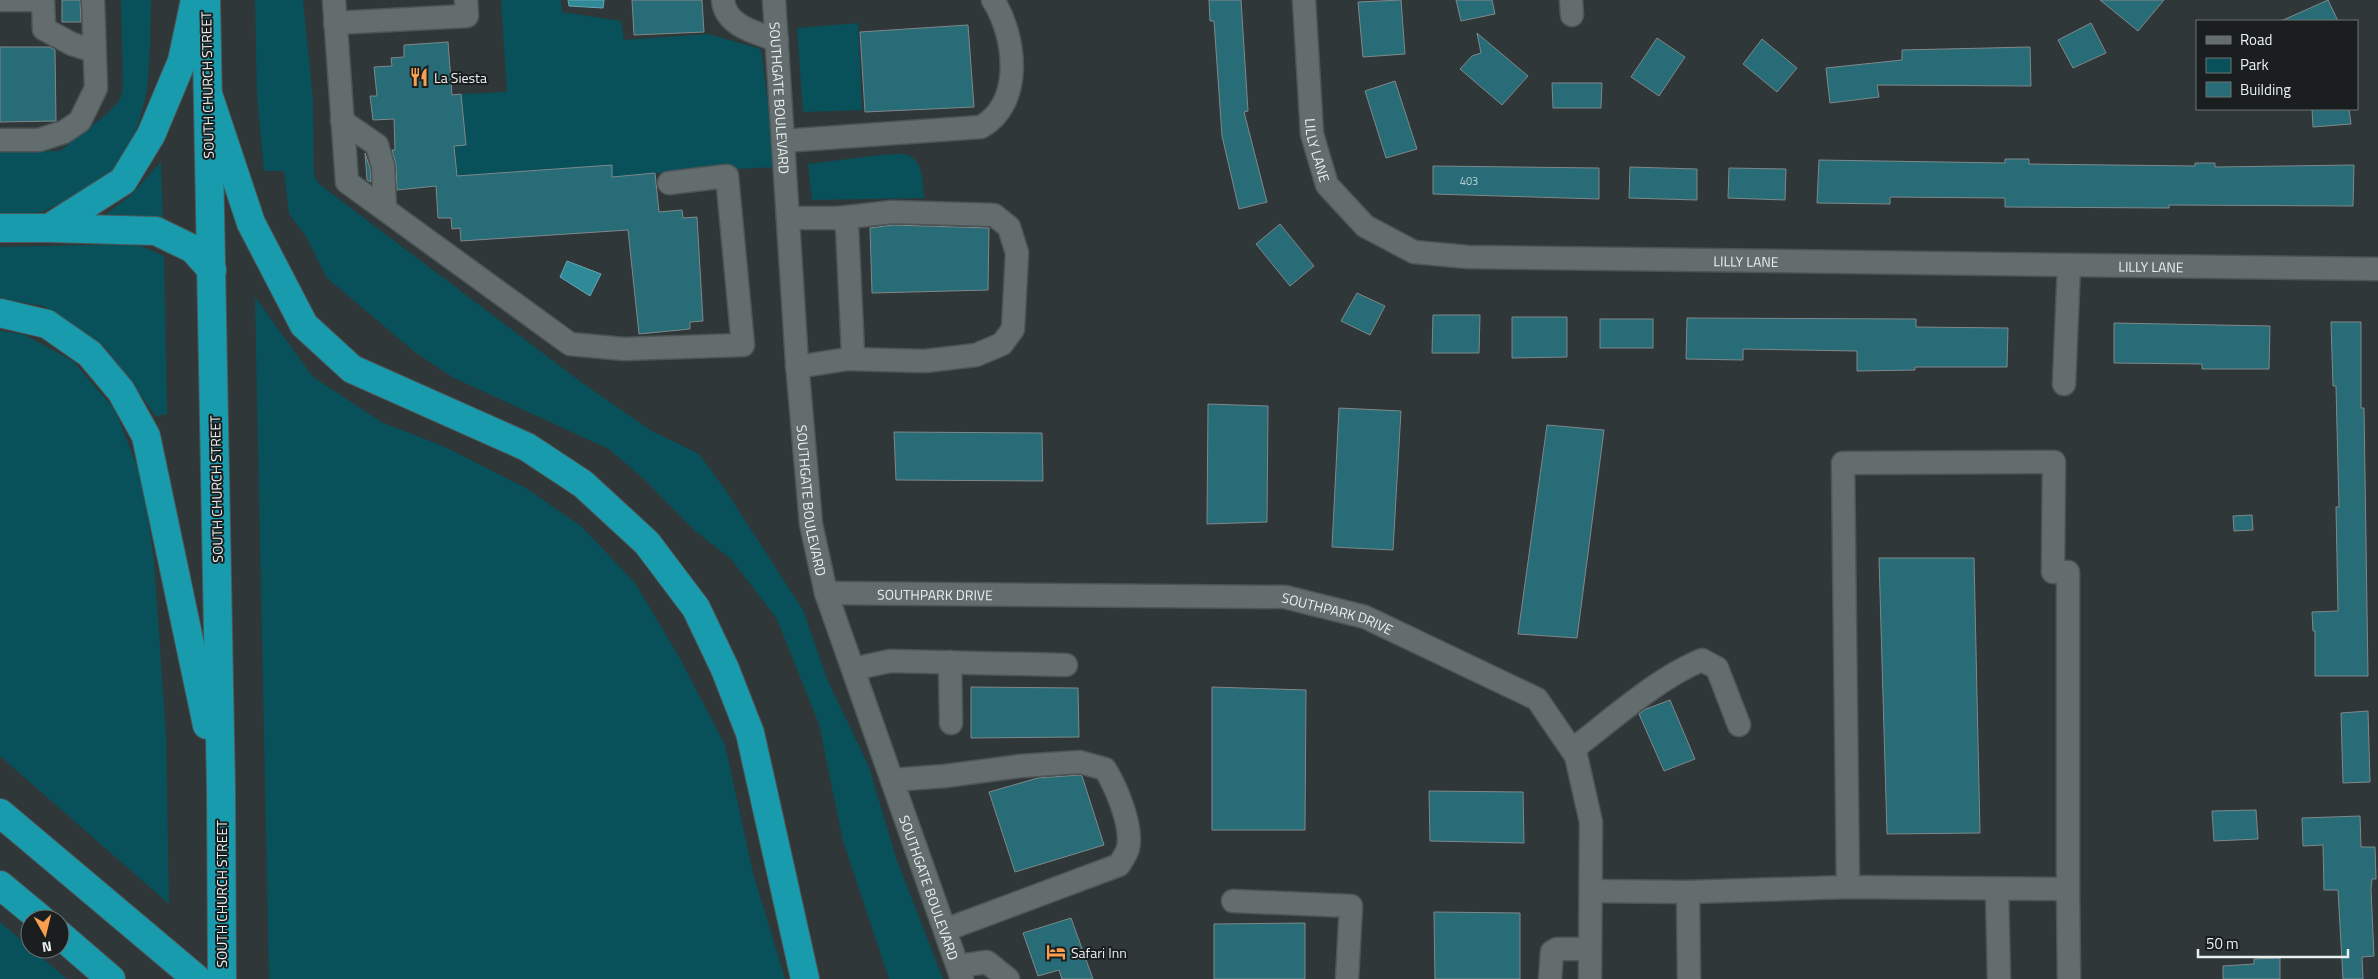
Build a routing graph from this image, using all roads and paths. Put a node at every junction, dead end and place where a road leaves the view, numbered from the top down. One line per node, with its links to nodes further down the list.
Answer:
1 (0, 0): 13 (street)
2 (92, 0): 13 (street)
3 (195, 0): 23 (highway)
4 (206, 0): 14 (highway, SOUTH CHURCH STREET)
5 (334, 0): 11 (street)
6 (466, 0): 11 (street)
7 (723, 0): 12 (street)
8 (778, 0): 12 (street, SOUTHGATE BOULEVARD)
9 (993, 0): 17 (street)
10 (1304, 0): 24 (street, LILLY LANE)
11 (335, 23): 15 (street)
12 (777, 40): 17 (street, SOUTHGATE BOULEVARD)
13 (94, 50): 16 (street)
14 (208, 94): 26 (highway, SOUTH CHURCH STREET); 56 (highway)
15 (342, 121): 19 (street); 19 (street)
16 (0, 140)
17 (783, 141): 20 (street, SOUTHGATE BOULEVARD)
18 (669, 183): 19 (street)
19 (385, 209)
20 (788, 218): 21 (street); 29 (street, SOUTHGATE BOULEVARD)
21 (840, 218): 28 (street); 28 (street)
22 (0, 228): 23 (highway)
23 (49, 228): 26 (highway)
24 (2069, 265): 25 (street, LILLY LANE); 30 (street)
25 (2378, 269)
26 (212, 270): 39 (highway, SOUTH CHURCH STREET)
27 (0, 313): 39 (highway)
28 (847, 359): 29 (street)
29 (797, 367): 31 (street, SOUTHGATE BOULEVARD)
30 (2064, 384)
31 (826, 594): 34 (street, SOUTHGATE BOULEVARD); 37 (street, SOUTHPARK DRIVE)
32 (950, 662): 33 (street); 34 (street); 35 (street)
33 (1066, 665)
34 (853, 668): 38 (street, SOUTHGATE BOULEVARD)
35 (951, 723)
36 (1739, 725): 37 (street)
37 (1572, 750): 45 (street, SOUTHPARK DRIVE)
38 (892, 780): 49 (street, SOUTHGATE BOULEVARD); 49 (street)
39 (221, 789): 55 (highway, SOUTH CHURCH STREET)
40 (0, 813): 54 (highway)
41 (0, 885): 48 (highway)
42 (1848, 887): 43 (street); 44 (street); 46 (street)
43 (2068, 889): 44 (street); 63 (street)
44 (1997, 890): 62 (street)
45 (1591, 891): 46 (street); 51 (street, SOUTHPARK DRIVE)
46 (1688, 892): 61 (street)
47 (1233, 901): 58 (street)
48 (28, 909)
49 (945, 930): 52 (street, SOUTHGATE BOULEVARD)
50 (70, 944): 53 (highway)
51 (1590, 949): 59 (street); 60 (street, SOUTHPARK DRIVE)
52 (960, 973): 57 (street)
53 (111, 979)
54 (197, 979)
55 (222, 979)
56 (805, 979)
57 (1008, 979)
58 (1346, 979)
59 (1550, 979)
60 (1590, 979)
61 (1689, 979)
62 (1999, 979)
63 (2069, 979)

